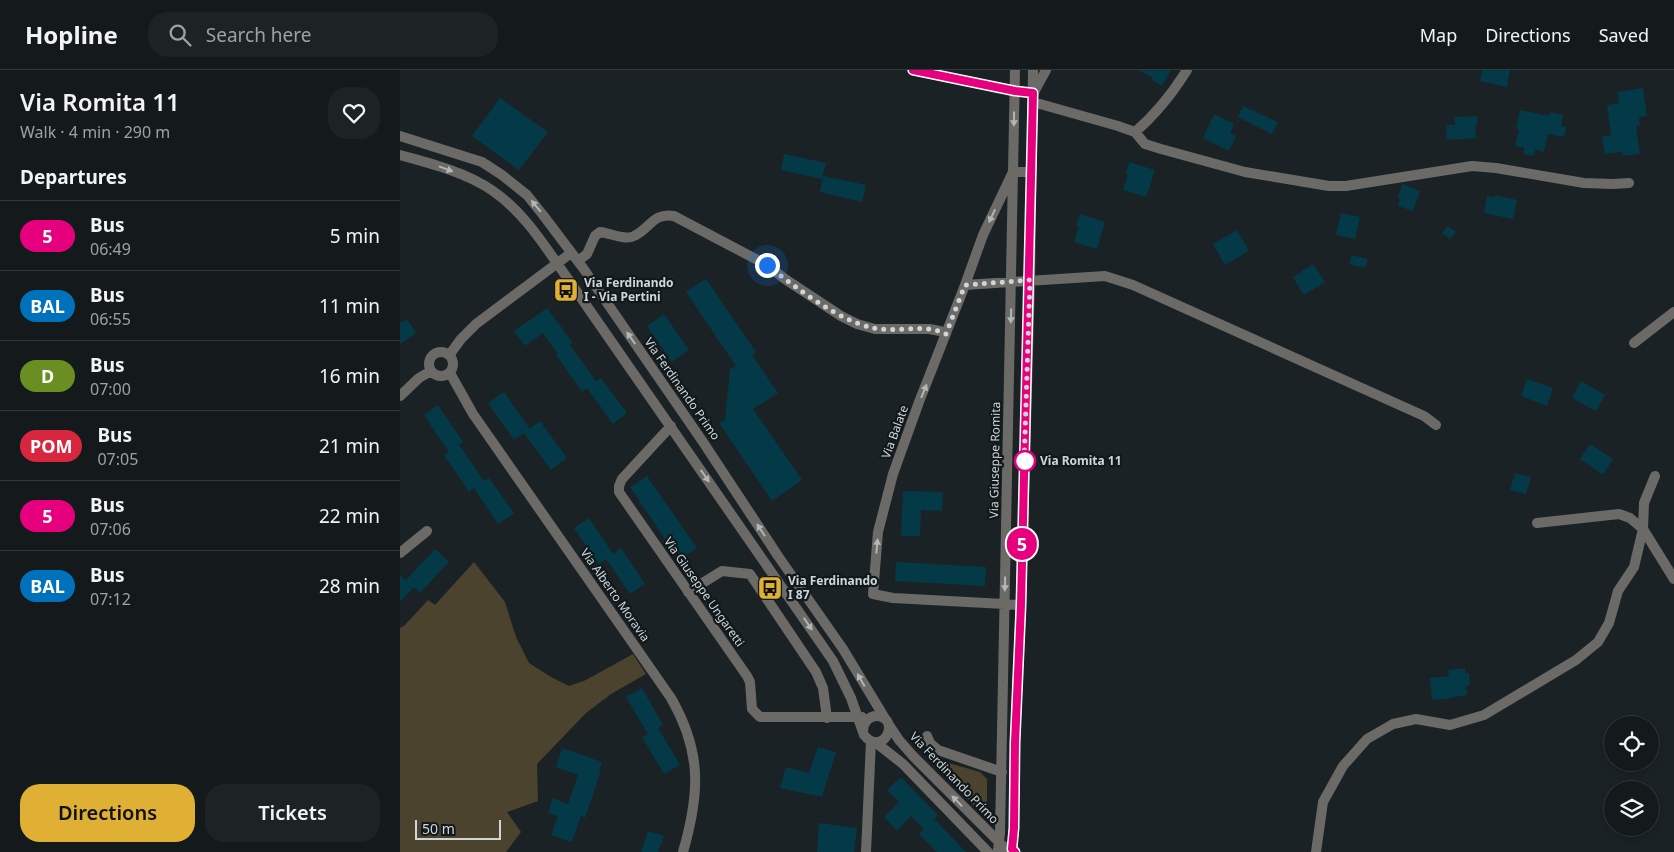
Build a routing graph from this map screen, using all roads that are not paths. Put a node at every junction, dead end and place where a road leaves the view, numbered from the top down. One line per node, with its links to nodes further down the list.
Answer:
1 (912, 70): 6 (street)
2 (1015, 70): 7 (street, Via Giuseppe Romita)
3 (1033, 70): 8 (street)
4 (1046, 70): 8 (street)
5 (1187, 70): 9 (street)
6 (951, 74): 7 (street)
7 (1015, 91): 8 (street); 12 (street, Via Giuseppe Romita, one-way to 12)
8 (1033, 98): 9 (street); 13 (street)
9 (1135, 132): 14 (street)
10 (405, 138): 11 (street); 15 (street, Via Ferdinando Primo, one-way to 10)
11 (402, 155): 16 (street, one-way to 16)
12 (1013, 172): 13 (street); 19 (street, Via Giuseppe Romita); 20 (street, Via Balate, one-way to 20)
13 (1032, 172): 18 (street)
14 (1628, 183)
15 (577, 261): 16 (street); 17 (street); 22 (street); 28 (street, Via Ferdinando Primo, one-way to 15)
16 (558, 264): 17 (street); 24 (street)
17 (568, 279): 29 (street)
18 (1030, 280): 19 (street); 30 (street); 39 (street)
19 (1011, 281): 20 (street); 38 (street, Via Giuseppe Romita, one-way to 38)
20 (965, 285): 22 (street, Via Balate)
21 (1674, 312): 23 (street)
22 (946, 334): 47 (street, Via Balate, one-way to 22)
23 (1634, 343)
24 (450, 354): 25 (street); 26 (street)
25 (431, 371): 26 (street); 27 (street)
26 (450, 373): 61 (street, Via Alberto Moravia)
27 (400, 396)
28 (678, 404): 29 (street); 32 (street, Via Ferdinando Primo)
29 (663, 414): 31 (street)
30 (1436, 425)
31 (671, 426): 33 (street); 46 (street, Via Giuseppe Ungaretti)
32 (703, 442): 33 (street); 41 (street, Via Ferdinando Primo, one-way to 32)
33 (689, 452): 42 (street, one-way to 42)
34 (1655, 476): 36 (street)
35 (1537, 523): 36 (street)
36 (1643, 529): 44 (street); 63 (street)
37 (427, 531): 40 (street)
38 (1006, 540): 39 (street); 47 (street, Via Giuseppe Romita, one-way to 47)
39 (1022, 541): 48 (street)
40 (400, 553)
41 (778, 556): 42 (street); 43 (street, Via Ferdinando Primo)
42 (766, 563): 45 (street)
43 (790, 574): 45 (street); 52 (street, Via Ferdinando Primo, one-way to 43)
44 (1674, 579)
45 (779, 582): 49 (street, one-way to 49)
46 (688, 592): 51 (street, Via Giuseppe Ungaretti); 51 (street)
47 (1005, 604): 48 (street); 55 (street, Via Giuseppe Romita)
48 (1021, 605): 56 (street)
49 (857, 717): 50 (street); 51 (street); 54 (street)
50 (871, 717): 52 (street); 54 (street)
51 (832, 718): 54 (street)
52 (888, 723): 54 (street); 59 (street, Via Ferdinando Primo, one-way to 52)
53 (927, 736): 57 (street)
54 (868, 738): 60 (street); 62 (street)
55 (1002, 742): 56 (street); 57 (street, Via Giuseppe Romita)
56 (1015, 743): 60 (street)
57 (1002, 772): 58 (street, Via Giuseppe Romita)
58 (1001, 794): 59 (street); 60 (street, Via Giuseppe Romita)
59 (977, 821): 60 (street, Via Ferdinando Primo)
60 (1002, 849)
61 (683, 852)
62 (866, 852)
63 (1316, 852)

